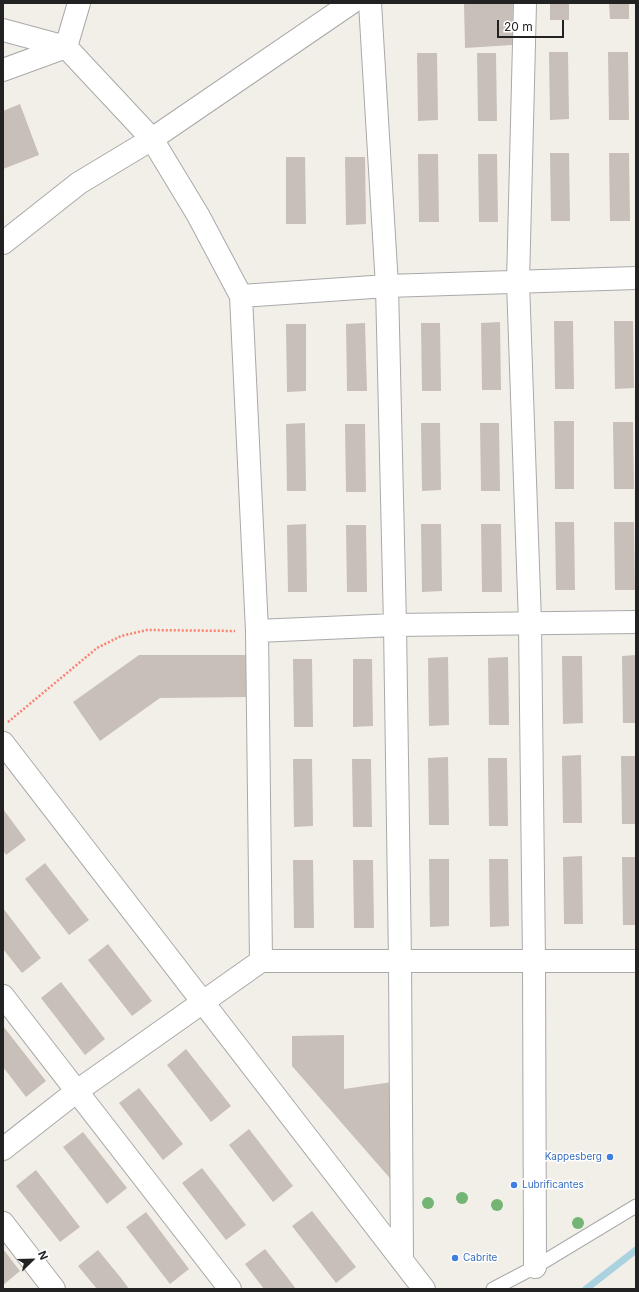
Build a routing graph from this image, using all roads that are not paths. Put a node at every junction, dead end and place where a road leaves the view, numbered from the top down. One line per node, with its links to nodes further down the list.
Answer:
1 (79, 3): 6 (street)
2 (351, 3): 8 (street)
3 (370, 3): 12 (street)
4 (525, 3): 11 (street)
5 (3, 30): 6 (street)
6 (66, 47): 7 (street); 8 (street)
7 (3, 70)
8 (152, 139): 9 (street); 13 (street)
9 (3, 243)
10 (636, 278): 11 (street)
11 (518, 282): 12 (street); 15 (street)
12 (388, 286): 13 (street); 16 (street)
13 (241, 296): 17 (street)
14 (636, 622): 15 (street)
15 (530, 623): 16 (street); 21 (street)
16 (395, 625): 17 (street); 20 (street)
17 (257, 631): 19 (street)
18 (3, 743): 24 (street)
19 (261, 961): 20 (street); 24 (street)
20 (400, 961): 21 (street); 29 (street)
21 (534, 961): 22 (street); 30 (street)
22 (636, 961)
23 (3, 996): 25 (street)
24 (202, 1002): 25 (street); 29 (street)
25 (77, 1090): 26 (street); 32 (street)
26 (3, 1149)
27 (636, 1206): 30 (lane)
28 (3, 1223): 31 (street)
29 (402, 1260): 33 (street)
30 (535, 1266): 34 (lane)
31 (54, 1289)
32 (230, 1289)
33 (424, 1289)
34 (493, 1289)

